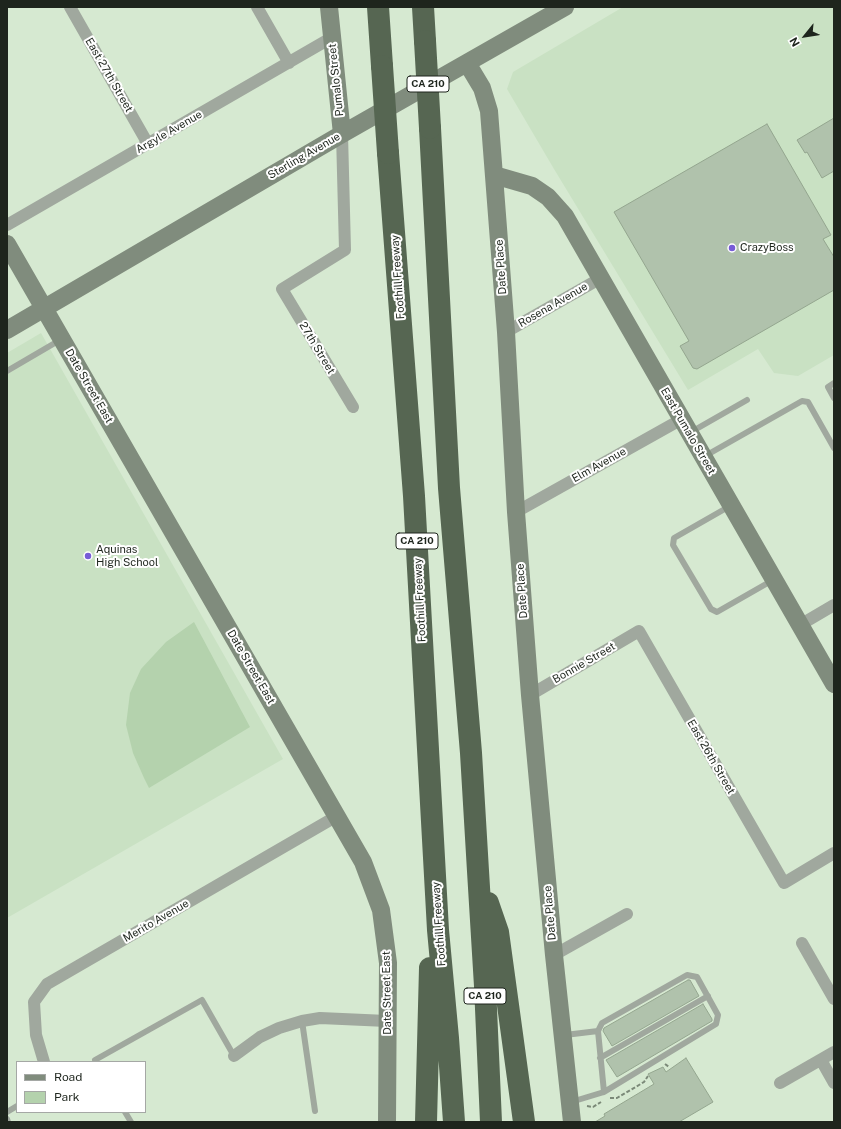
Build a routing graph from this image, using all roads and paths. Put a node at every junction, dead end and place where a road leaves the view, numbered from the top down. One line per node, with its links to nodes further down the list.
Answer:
1 (70, 7): 11 (street, East 27th Street)
2 (257, 7): 8 (street)
3 (329, 7): 7 (street, Pumalo Street)
4 (378, 7): 41 (highway, Foothill Freeway / CA 210, bridge)
5 (423, 7): 39 (highway, CA 210, bridge)
6 (565, 7): 9 (street, Sterling Avenue)
7 (331, 38): 8 (street, Argyle Avenue); 10 (street, Pumalo Street)
8 (288, 63): 11 (street, Argyle Avenue)
9 (467, 63): 10 (street, Sterling Avenue); 12 (street, Date Place)
10 (342, 134): 16 (street, Pumalo Street); 17 (street, Sterling Avenue)
11 (148, 144): 13 (street, Argyle Avenue)
12 (494, 175): 15 (street, East Pumalo Street); 19 (street, Date Place)
13 (7, 225)
14 (7, 244): 17 (street, Date Street East)
15 (601, 278): 19 (street, Rosena Avenue); 26 (street, East Pumalo Street)
16 (282, 289): 25 (street, 27th Street)
17 (44, 309): 18 (street, Sterling Avenue); 20 (street, Date Street East)
18 (7, 330)
19 (506, 332): 30 (street, Date Place)
20 (62, 339): 21 (lane); 37 (street, Date Street East)
21 (7, 371)
22 (834, 383): 23 (lane)
23 (834, 398)
24 (747, 400): 26 (lane)
25 (353, 407)
26 (686, 426): 28 (street, East Pumalo Street); 30 (street, Elm Avenue)
27 (834, 448): 28 (lane)
28 (704, 457): 29 (street, East Pumalo Street)
29 (731, 505): 31 (street, East Pumalo Street); 31 (lane)
30 (516, 512): 36 (street, Date Place)
31 (774, 579): 33 (street, East Pumalo Street)
32 (834, 606): 33 (street)
33 (800, 625): 35 (street, East Pumalo Street)
34 (639, 632): 36 (street, Bonnie Street); 38 (street, East 26th Street)
35 (834, 684)
36 (530, 695): 43 (street, Date Place)
37 (336, 816): 47 (street, Date Street East); 54 (street, Merito Avenue)
38 (834, 853)
39 (478, 871): 68 (highway, CA 210); 69 (highway)
40 (627, 914): 43 (street)
41 (438, 930): 66 (highway); 67 (highway, Foothill Freeway / CA 210)
42 (802, 943): 45 (street)
43 (554, 954): 49 (street, Date Place)
44 (708, 996): 48 (lane); 52 (lane); 58 (lane)
45 (834, 998)
46 (302, 1021): 47 (street); 51 (street); 61 (lane)
47 (387, 1021): 65 (street, Date Street East)
48 (598, 1031): 49 (lane); 52 (lane)
49 (563, 1035): 59 (street, Date Place)
50 (834, 1052): 53 (street)
51 (234, 1056): 55 (lane)
52 (600, 1058): 58 (lane)
53 (821, 1060): 56 (street); 57 (street)
54 (44, 1061)
55 (94, 1061)
56 (780, 1083)
57 (834, 1083)
58 (604, 1092): 59 (lane)
59 (570, 1103): 70 (street, Date Place)
60 (16, 1107): 62 (lane)
61 (315, 1111)
62 (7, 1112)
63 (126, 1113): 64 (lane)
64 (131, 1122)
65 (387, 1122)
66 (426, 1122)
67 (454, 1122)
68 (490, 1122)
69 (524, 1122)
70 (572, 1122)

